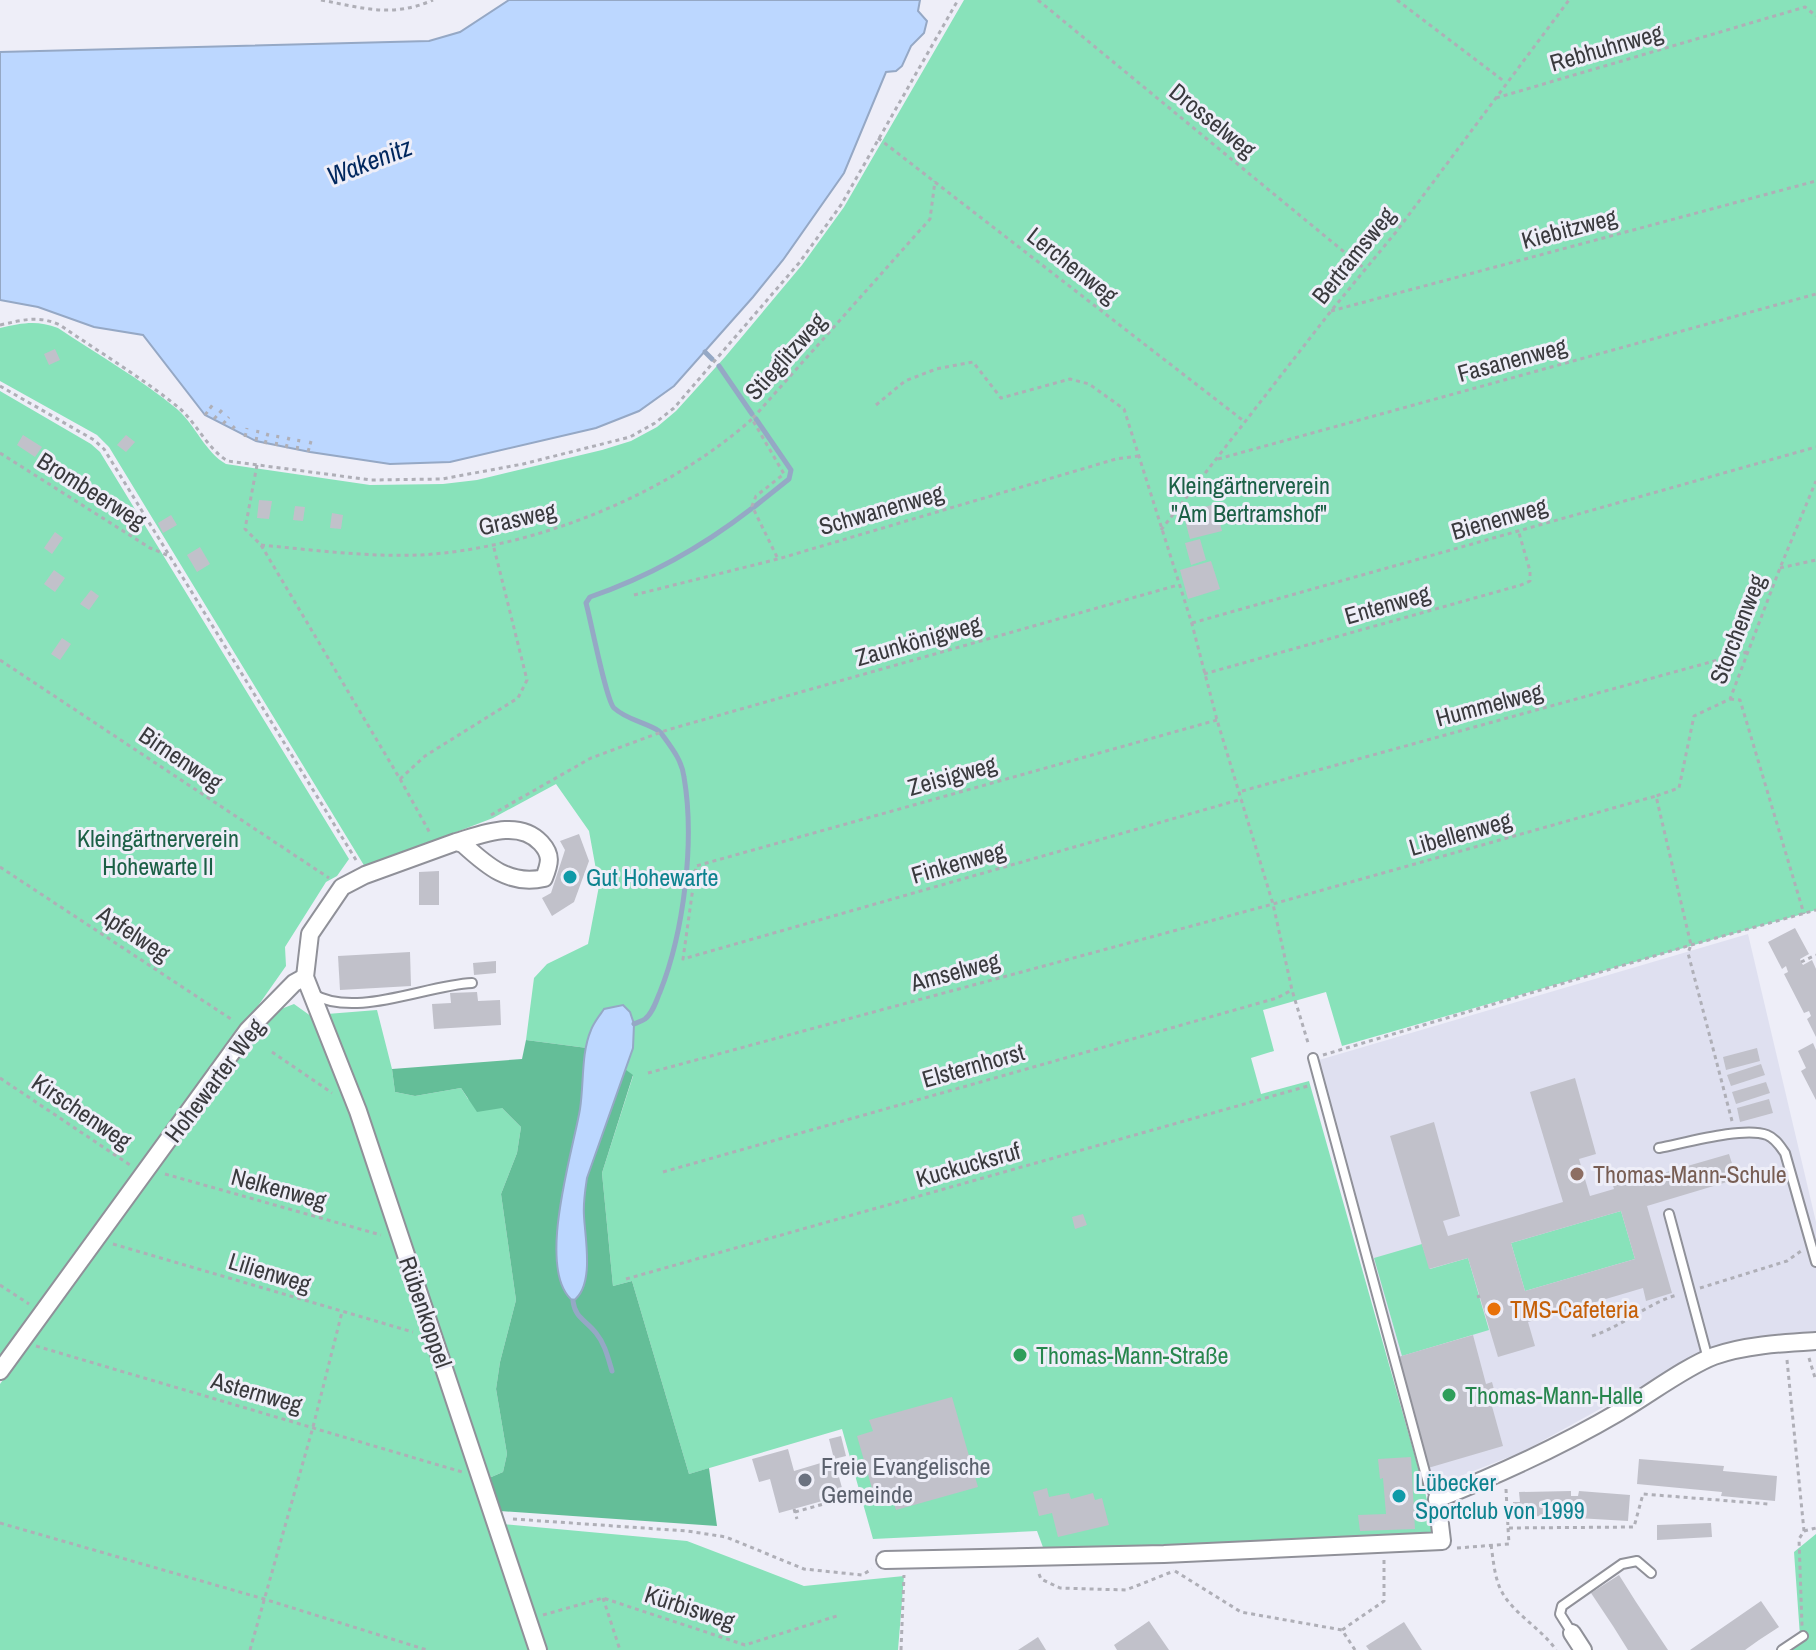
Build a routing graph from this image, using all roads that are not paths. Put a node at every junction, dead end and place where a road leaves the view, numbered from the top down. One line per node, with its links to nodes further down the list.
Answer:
1 (456, 842): 1 (street); 2 (street)
2 (305, 977): 4 (street, Rübenkoppel); 11 (street, Hohewarter Weg)
3 (472, 983): 4 (lane)
4 (312, 993): 17 (street, Rübenkoppel)
5 (1313, 1058): 12 (lane)
6 (1659, 1148): 8 (lane)
7 (1669, 1214): 10 (lane)
8 (1816, 1262)
9 (1810, 1341): 10 (street)
10 (1708, 1359): 12 (street)
11 (0, 1371)
12 (1437, 1499): 13 (street)
13 (885, 1560)
14 (1651, 1573): 15 (lane)
15 (1572, 1633): 18 (street)
16 (1803, 1636): 19 (lane)
17 (538, 1650)
18 (1583, 1650)
19 (1782, 1650)

